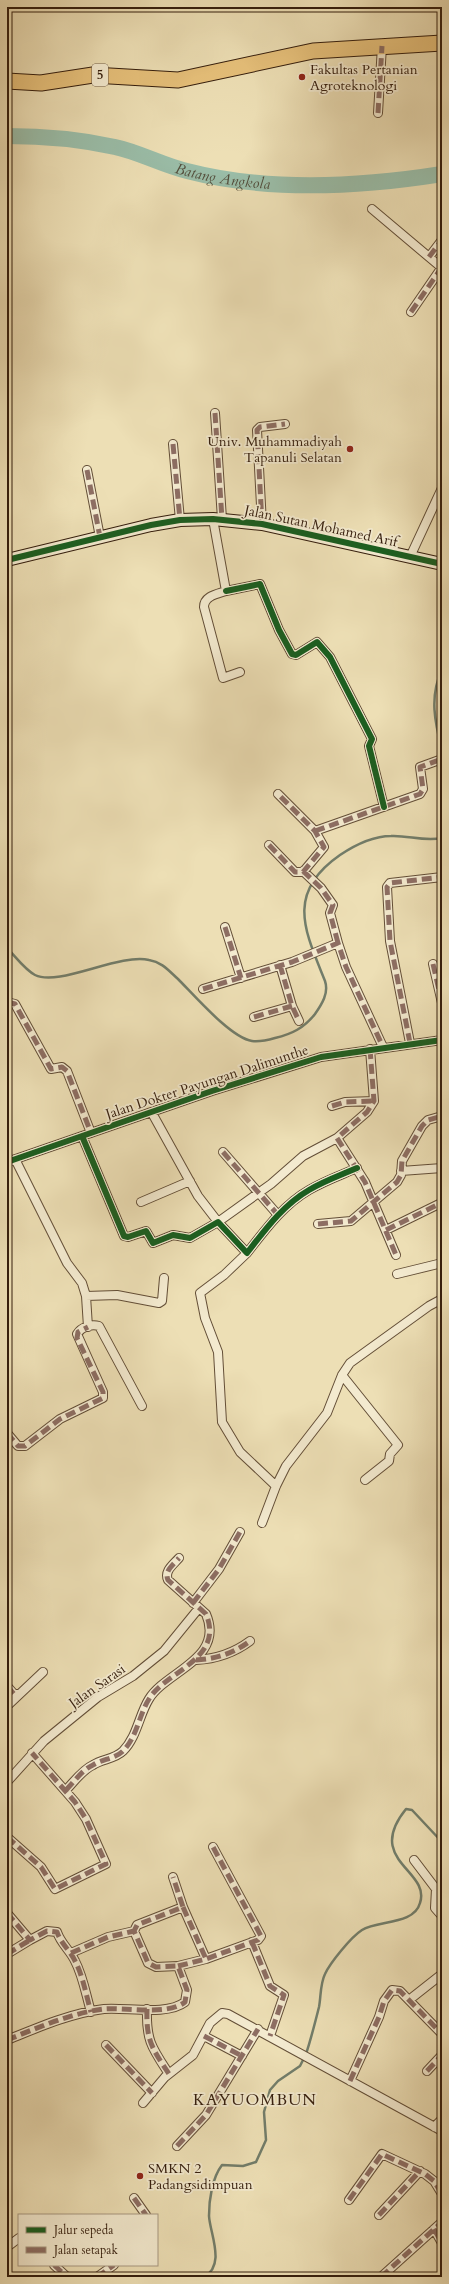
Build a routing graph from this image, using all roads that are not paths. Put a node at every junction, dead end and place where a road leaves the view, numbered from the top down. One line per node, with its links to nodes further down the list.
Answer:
1 (442, 43): 2 (highway, 5)
2 (382, 46): 3 (highway, 5); 4 (street)
3 (7, 81)
4 (378, 113)
5 (372, 209): 7 (street)
6 (442, 240): 7 (street)
7 (429, 257): 8 (street)
8 (442, 267): 9 (street)
9 (411, 312)
10 (215, 413): 15 (street)
11 (284, 424): 17 (street)
12 (173, 444): 16 (street)
13 (87, 470): 18 (street)
14 (442, 488): 19 (street)
15 (218, 519): 16 (street, Jalan Sutan Mohamed Arif); 17 (street, Jalan Sutan Mohamed Arif); 22 (street)
16 (180, 520): 18 (street, Jalan Sutan Mohamed Arif)
17 (262, 524): 19 (street, Jalan Sutan Mohamed Arif)
18 (100, 537): 20 (street, Jalan Sutan Mohamed Arif)
19 (410, 557): 21 (street, Jalan Sutan Mohamed Arif)
20 (7, 560)
21 (442, 564)
22 (226, 591): 23 (street); 26 (street)
23 (240, 672)
24 (442, 759): 26 (street)
25 (278, 794): 27 (street)
26 (384, 807): 27 (street)
27 (314, 831): 29 (street)
28 (269, 844): 29 (street)
29 (304, 871): 32 (street)
30 (442, 877): 43 (street)
31 (225, 927): 35 (street)
32 (338, 943): 34 (street); 44 (street)
33 (433, 964): 38 (street)
34 (280, 965): 35 (street); 39 (street)
35 (241, 978): 36 (street)
36 (203, 990)
37 (7, 1002): 50 (street)
38 (442, 1002)
39 (292, 1006): 40 (street); 41 (street)
40 (254, 1017)
41 (299, 1021)
42 (442, 1040): 43 (street, Jalan Dokter Payungan Dalimunthe)
43 (410, 1044): 44 (street, Jalan Dokter Payungan Dalimunthe)
44 (383, 1047): 45 (street, Jalan Dokter Payungan Dalimunthe)
45 (370, 1049): 46 (street); 48 (street, Jalan Dokter Payungan Dalimunthe)
46 (374, 1101): 47 (street); 52 (street)
47 (332, 1106)
48 (152, 1113): 50 (street, Jalan Dokter Payungan Dalimunthe); 58 (street)
49 (442, 1116): 57 (street)
50 (91, 1133): 51 (street, Jalan Dokter Payungan Dalimunthe)
51 (82, 1136): 54 (street, Jalan Dokter Payungan Dalimunthe); 64 (street)
52 (337, 1138): 55 (street); 59 (street)
53 (223, 1152): 59 (street)
54 (11, 1160): 72 (street)
55 (357, 1168): 60 (street); 63 (street)
56 (442, 1168): 57 (street)
57 (404, 1171): 60 (street)
58 (190, 1181): 61 (street); 64 (street)
59 (260, 1192): 63 (street); 64 (street)
60 (374, 1201): 65 (street); 66 (street)
61 (141, 1202)
62 (441, 1203): 66 (street)
63 (278, 1215): 67 (street)
64 (218, 1222): 67 (street)
65 (318, 1224)
66 (386, 1230): 68 (street)
67 (246, 1253): 79 (street)
68 (396, 1255)
69 (442, 1263): 70 (street)
70 (396, 1274)
71 (164, 1278): 72 (street)
72 (86, 1296): 74 (street)
73 (442, 1300): 75 (street)
74 (88, 1327): 76 (street); 77 (street)
75 (342, 1375): 78 (street); 79 (street)
76 (142, 1406)
77 (7, 1433)
78 (365, 1480)
79 (276, 1486): 80 (street)
80 (262, 1523)
81 (240, 1532): 83 (street, Jalan Sarasi)
82 (179, 1558): 83 (street)
83 (196, 1606): 85 (street); 90 (street, Jalan Sarasi)
84 (250, 1641): 85 (street)
85 (196, 1660): 92 (street)
86 (43, 1672): 88 (street)
87 (7, 1686): 88 (street)
88 (18, 1694): 89 (street)
89 (7, 1706)
90 (32, 1753): 91 (street, Jalan Sarasi); 92 (street)
91 (7, 1782)
92 (66, 1790): 93 (street)
93 (7, 1837)
94 (213, 1847): 102 (street)
95 (414, 1860): 99 (street)
96 (173, 1877): 97 (street)
97 (183, 1907): 100 (street); 105 (street)
98 (7, 1913): 101 (street)
99 (442, 1916)
100 (134, 1930): 103 (street); 106 (street)
101 (30, 1940): 103 (street); 104 (street)
102 (252, 1942): 105 (street); 115 (street)
103 (71, 1953): 110 (street)
104 (7, 1954)
105 (206, 1958): 106 (street)
106 (178, 1966): 109 (street)
107 (442, 1974): 108 (street)
108 (409, 2000): 112 (street); 122 (street)
109 (147, 2009): 110 (street); 121 (street)
110 (91, 2012): 116 (street)
111 (258, 2029): 114 (street); 115 (street); 119 (street)
112 (442, 2034)
113 (7, 2035): 116 (street)
114 (204, 2036): 119 (street); 121 (street)
115 (270, 2036): 122 (street)
116 (7, 2040)
117 (106, 2045): 123 (street)
118 (442, 2055): 120 (street)
119 (242, 2056): 128 (street)
120 (427, 2070)
121 (169, 2074): 123 (street)
122 (350, 2081): 126 (street)
123 (152, 2092): 124 (street)
124 (143, 2103)
125 (442, 2119): 126 (street)
126 (434, 2127): 127 (street)
127 (442, 2131)
128 (177, 2146)
129 (420, 2172): 130 (street); 132 (street); 134 (street)
130 (442, 2194)
131 (134, 2198): 133 (street)
132 (349, 2200)
133 (145, 2214)
134 (379, 2215)
135 (442, 2222): 136 (street)
136 (434, 2229): 138 (street); 144 (street)
137 (18, 2239): 139 (street)
138 (442, 2243)
139 (7, 2247)
140 (55, 2266): 142 (street)
141 (112, 2266): 143 (street)
142 (67, 2277)
143 (96, 2277)
144 (381, 2277)

